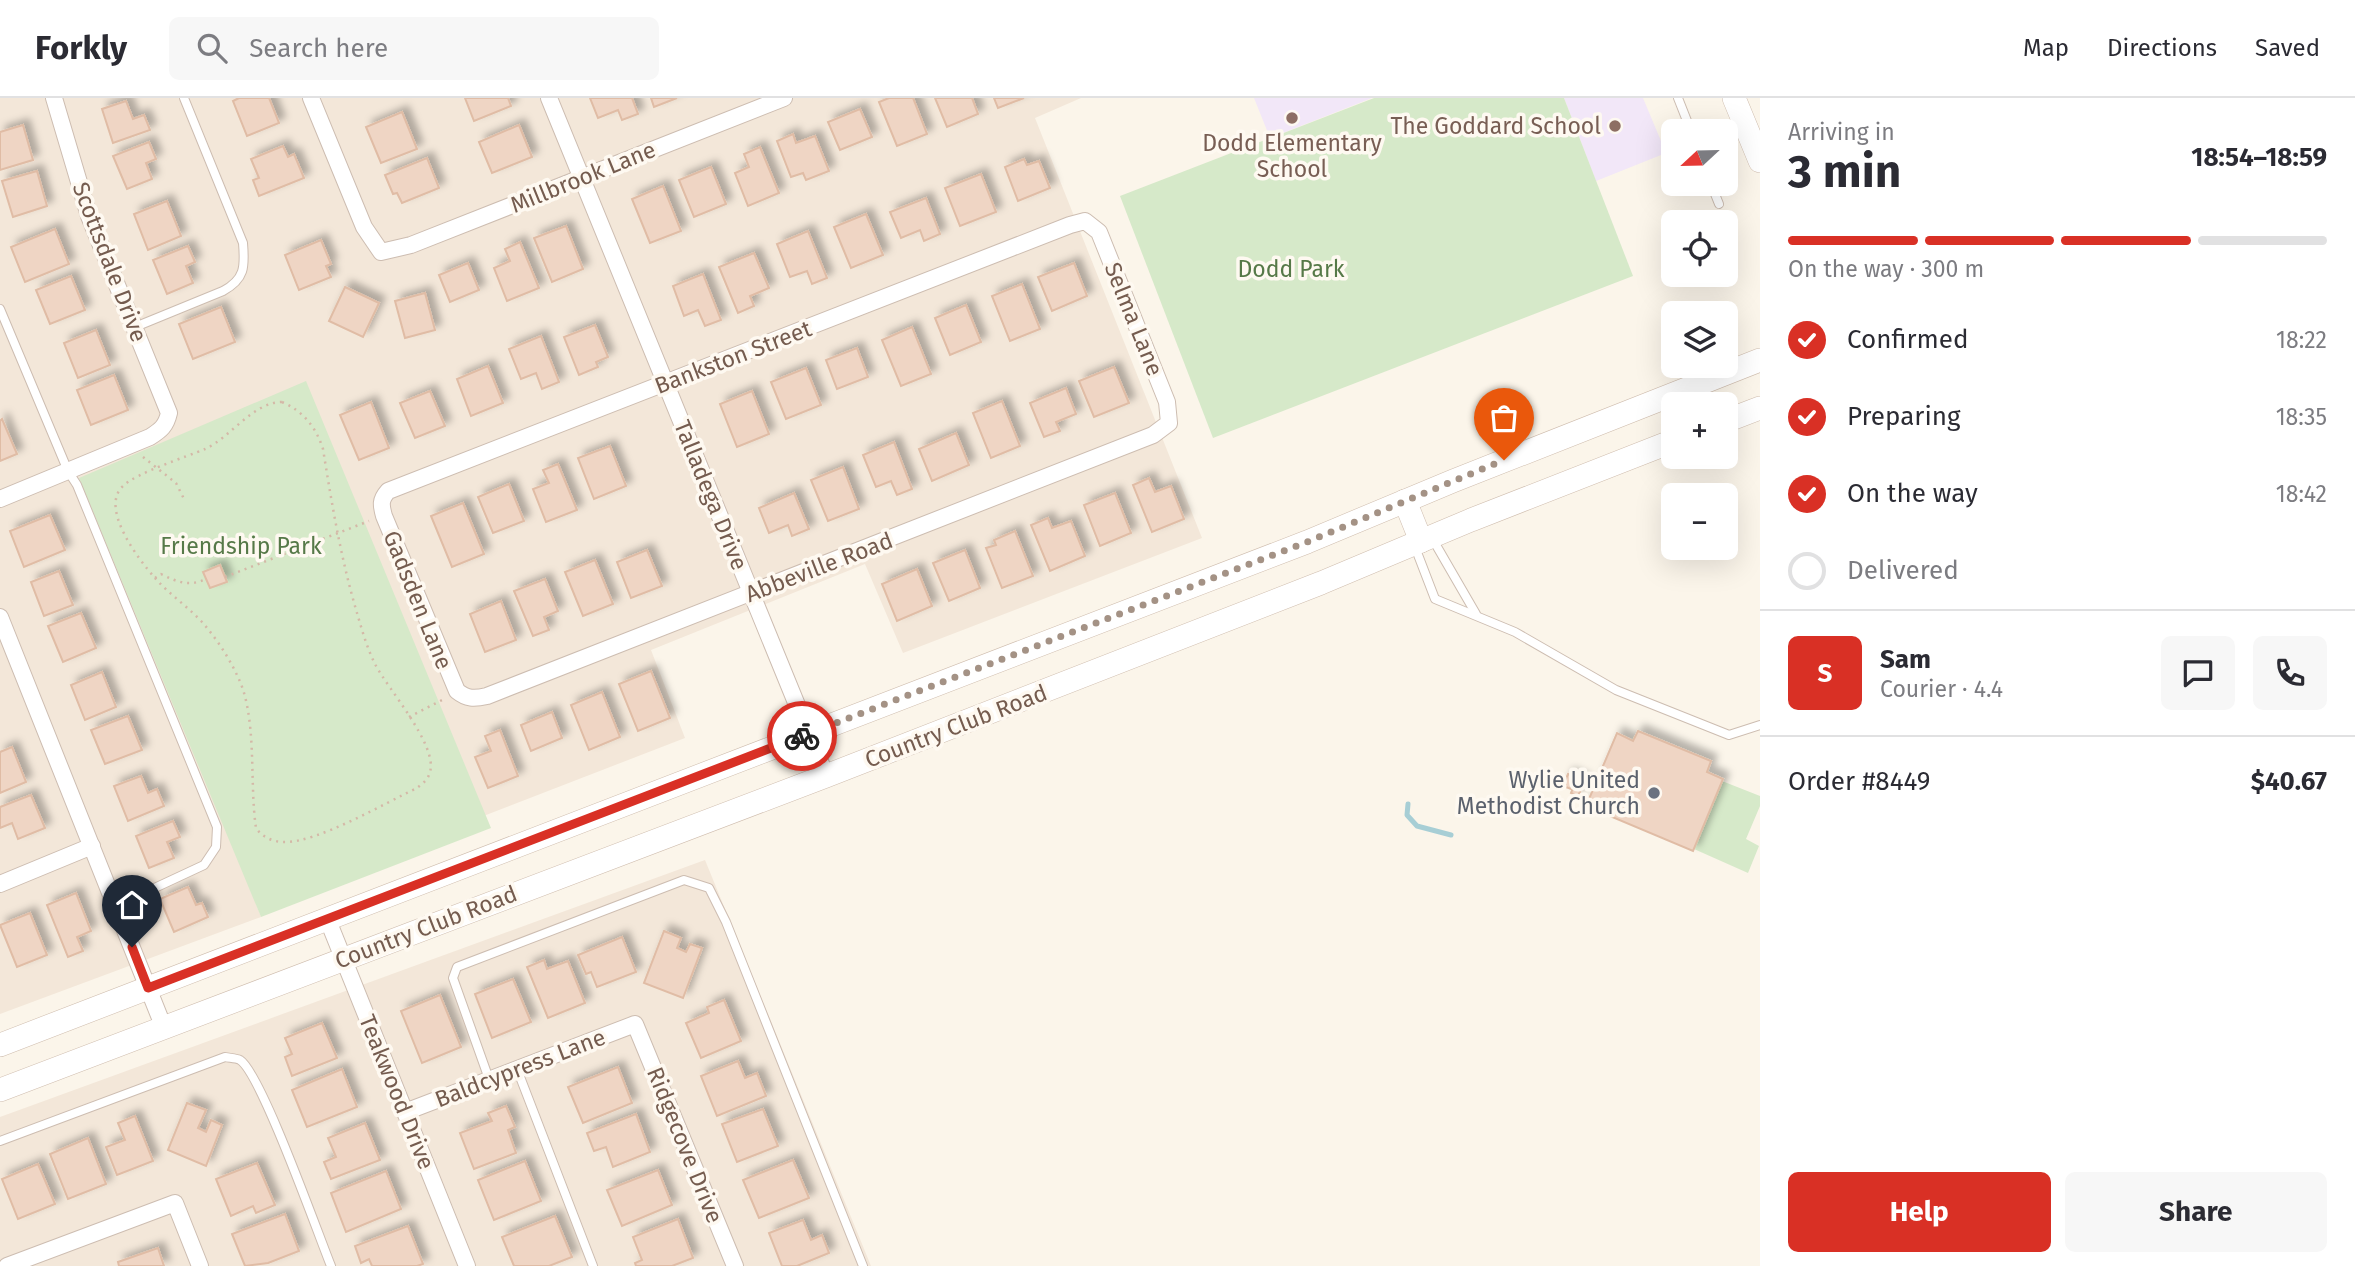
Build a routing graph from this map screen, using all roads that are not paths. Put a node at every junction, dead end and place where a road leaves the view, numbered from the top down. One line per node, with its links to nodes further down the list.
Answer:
1 (54, 98): 17 (street, Scottsdale Drive)
2 (184, 98): 17 (lane)
3 (311, 98): 12 (street, Millbrook Lane)
4 (549, 98): 12 (street, Talladega Drive)
5 (784, 98): 12 (street, Millbrook Lane)
6 (1678, 98): 9 (lane)
7 (1734, 98): 11 (main road)
8 (1745, 98): 10 (main road)
9 (1686, 119)
10 (1760, 122)
11 (1760, 162)
12 (581, 177): 19 (street, Talladega Drive)
13 (1716, 196): 14 (lane)
14 (1719, 204)
15 (1086, 221): 19 (street, Bankston Street); 22 (street, Selma Lane)
16 (0, 309): 24 (lane)
17 (135, 327): 24 (street, Scottsdale Drive)
18 (1760, 360): 27 (main road, Country Club Road)
19 (666, 383): 25 (street, Bankston Street); 29 (street, Talladega Drive)
20 (1760, 408): 21 (main road)
21 (1738, 416)
22 (1169, 423): 29 (street, Abbeville Road)
23 (1661, 447): 28 (main road, Country Club Road)
24 (68, 471): 26 (street); 38 (lane)
25 (382, 497): 32 (street, Gadsden Lane)
26 (0, 499)
27 (1405, 501): 28 (main road); 34 (main road, Country Club Road)
28 (1422, 541): 30 (lane); 30 (lane); 35 (main road, Country Club Road)
29 (751, 593): 32 (street, Abbeville Road); 34 (street, Talladega Drive)
30 (1476, 614): 33 (lane)
31 (0, 617): 36 (street)
32 (465, 698)
33 (1760, 725)
34 (808, 734): 35 (street, Talladega Drive); 39 (main road, Country Club Road)
35 (826, 776): 40 (main road, Country Club Road)
36 (92, 846): 37 (street); 38 (street)
37 (0, 884)
38 (116, 906): 41 (street)
39 (327, 918): 40 (street, Teakwood Drive); 41 (main road, Country Club Road)
40 (343, 959): 43 (main road, Country Club Road); 48 (street, Teakwood Drive)
41 (148, 988): 43 (street); 44 (main road, Country Club Road)
42 (635, 1024): 45 (street, Baldcypress Lane); 55 (street, Ridgecove Drive)
43 (164, 1028): 47 (main road, Country Club Road)
44 (0, 1045)
45 (517, 1069): 46 (street, Baldcypress Lane); 54 (lane)
46 (489, 1079): 48 (street, Baldcypress Lane); 56 (lane)
47 (0, 1090)
48 (405, 1112): 53 (street, Teakwood Drive)
49 (0, 1141): 52 (lane)
50 (7, 1266): 51 (street)
51 (200, 1266)
52 (331, 1266)
53 (467, 1266)
54 (593, 1266)
55 (735, 1266)
56 (863, 1266)

